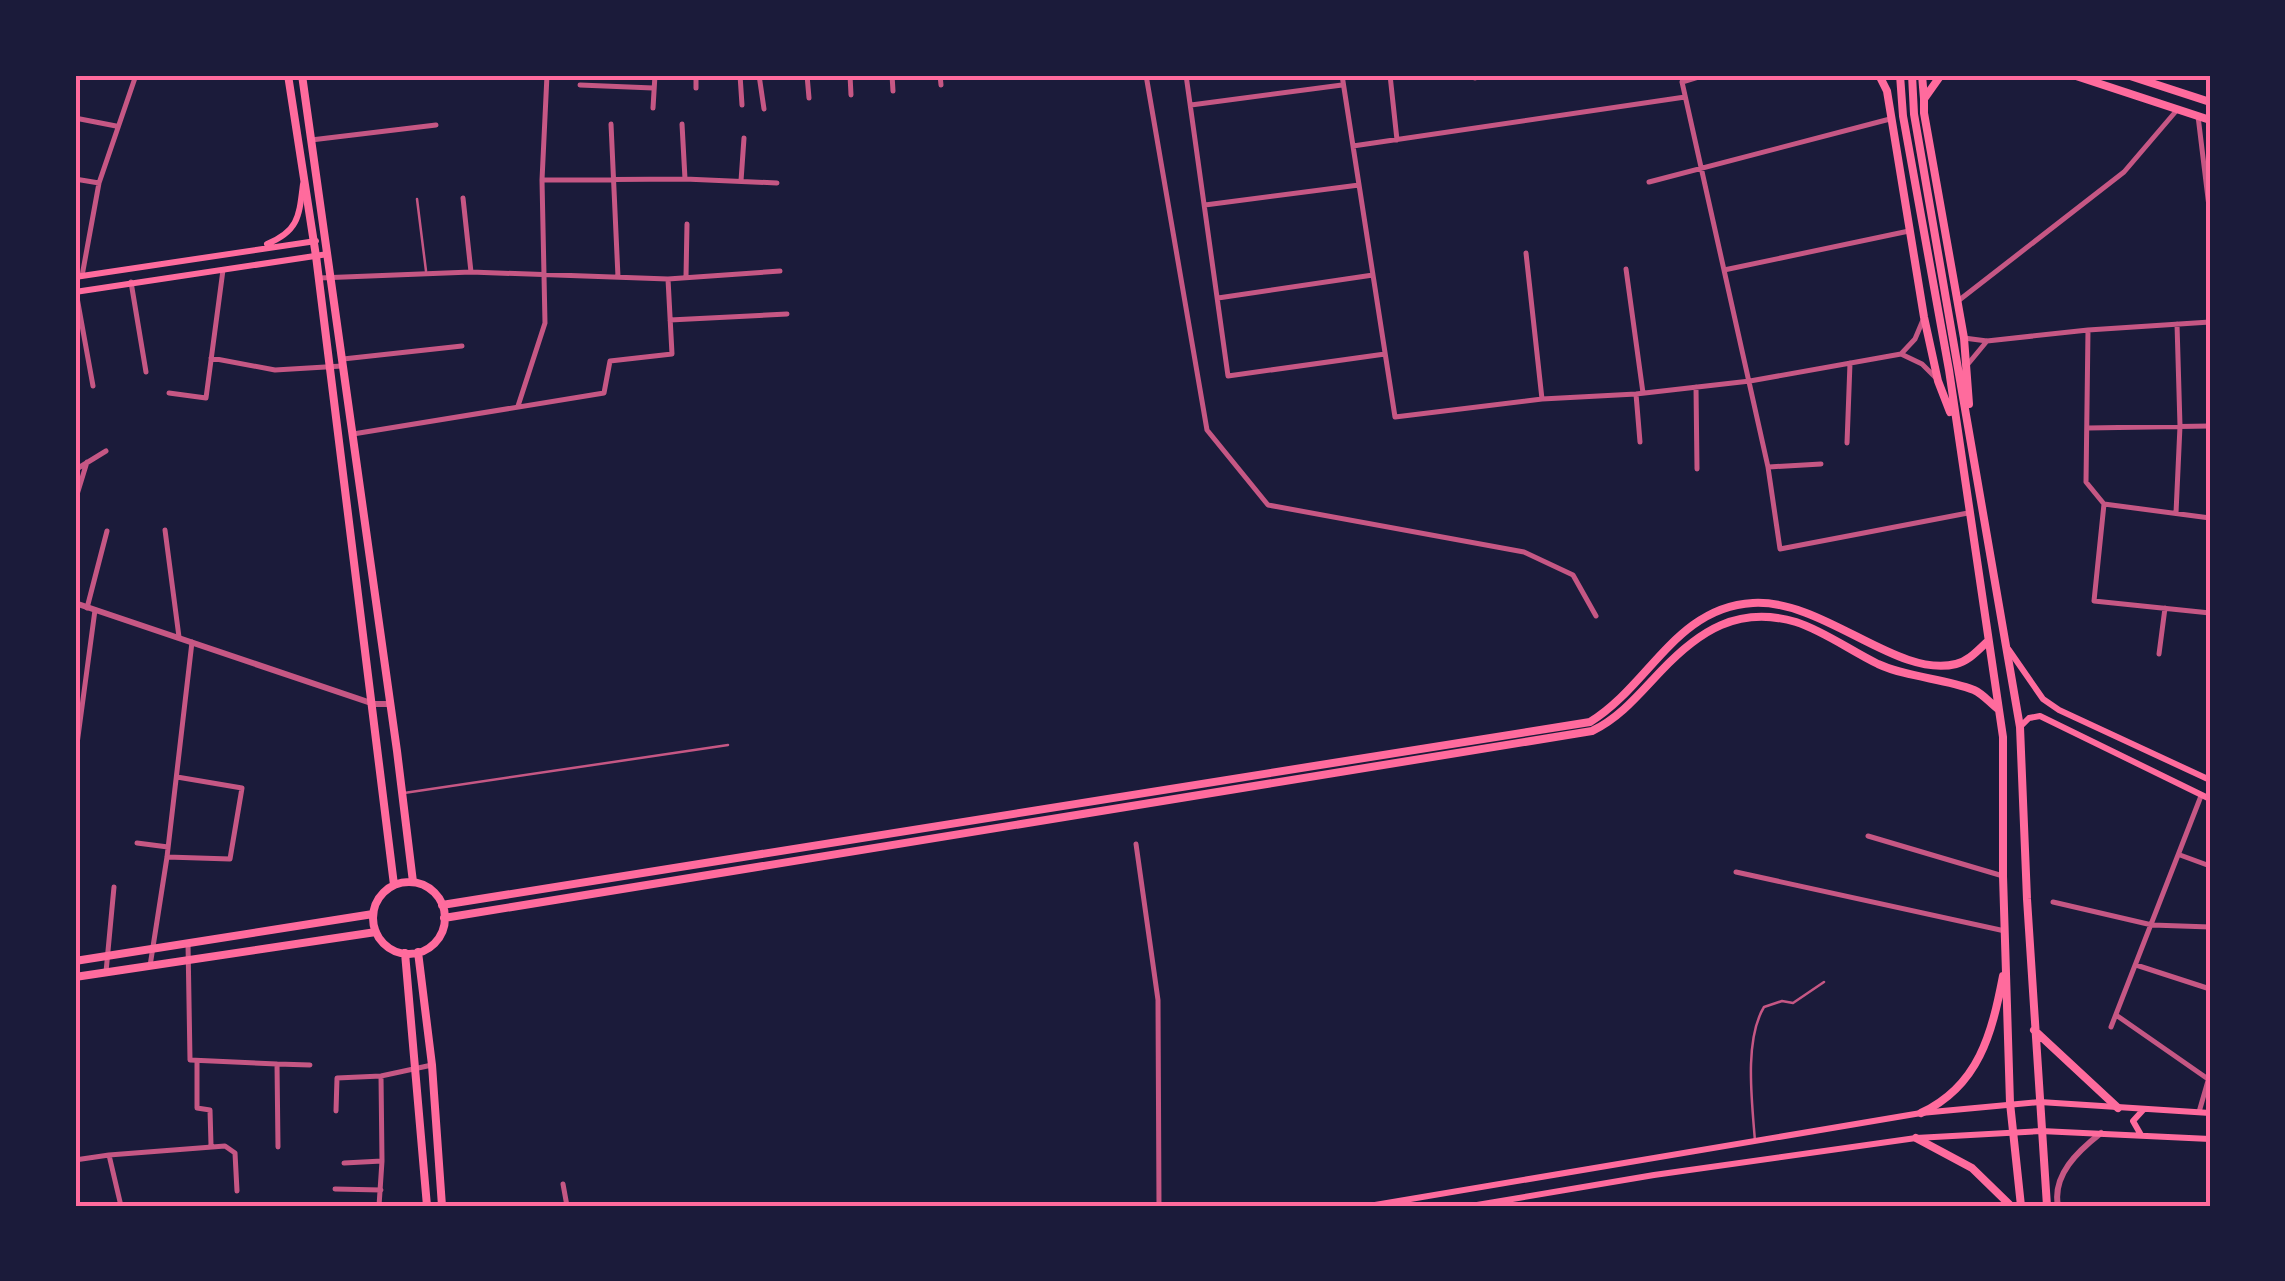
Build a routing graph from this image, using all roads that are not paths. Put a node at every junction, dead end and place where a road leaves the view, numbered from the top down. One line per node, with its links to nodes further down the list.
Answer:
1 (136, 75): 50 (street)
2 (288, 75): 56 (main road)
3 (302, 75): 52 (main road)
4 (547, 75): 60 (street)
5 (655, 75): 29 (street)
6 (696, 75): 30 (street)
7 (740, 75): 38 (street)
8 (759, 75): 41 (street)
9 (807, 75): 35 (street)
10 (850, 75): 33 (street)
11 (892, 75): 31 (street)
12 (940, 75): 28 (street)
13 (1146, 75): 150 (street)
14 (1186, 75): 39 (street)
15 (1342, 75): 26 (street)
16 (1390, 75): 53 (street)
17 (1706, 75): 34 (street)
18 (1879, 75): 32 (main road)
19 (1887, 75): 32 (main road)
20 (1900, 75): 128 (main road)
21 (1912, 75): 125 (main road)
22 (1922, 75): 36 (main road)
23 (1941, 75): 36 (main road)
24 (2073, 75): 42 (main road)
25 (2128, 75): 37 (main road)
26 (1343, 84): 39 (street); 54 (street)
27 (580, 85): 29 (street)
28 (941, 85)
29 (653, 88): 40 (street)
30 (696, 88)
31 (893, 91)
32 (1887, 92): 45 (main road)
33 (851, 95)
34 (1685, 97): 53 (street); 55 (street)
35 (809, 98)
36 (1924, 99): 99 (main road)
37 (2210, 102)
38 (742, 105)
39 (1191, 106): 68 (street)
40 (653, 108)
41 (764, 110)
42 (2177, 110): 43 (main road); 99 (street)
43 (2198, 116): 46 (main road); 69 (street)
44 (75, 118): 50 (street)
45 (1890, 119): 55 (street); 71 (main road)
46 (2210, 120)
47 (611, 124): 58 (street)
48 (682, 124): 59 (street)
49 (436, 125): 52 (street)
50 (117, 126): 63 (street)
51 (744, 138): 61 (street)
52 (311, 140): 74 (main road)
53 (1396, 140): 54 (street)
54 (1352, 146): 65 (street)
55 (1700, 171): 62 (street); 84 (street)
56 (304, 178): 75 (main road); 76 (main road)
57 (75, 179): 63 (street)
58 (615, 179): 59 (street); 60 (street); 92 (street)
59 (685, 179): 61 (street)
60 (542, 180): 91 (street)
61 (741, 181): 64 (street)
62 (1649, 182)
63 (99, 183): 73 (street)
64 (777, 183)
65 (1358, 184): 68 (street); 87 (street)
66 (463, 198): 86 (street)
67 (416, 199): 85 (lane)
68 (1205, 206): 98 (street)
69 (2210, 216)
70 (687, 224): 93 (street)
71 (1909, 231): 84 (street); 101 (main road)
72 (75, 238): 73 (street)
73 (88, 240): 88 (street)
74 (326, 240): 75 (main road); 78 (main road)
75 (314, 242): 76 (main road); 79 (main road)
76 (257, 248): 80 (main road)
77 (1526, 253): 123 (street)
78 (328, 254): 79 (main road); 90 (main road)
79 (316, 256): 81 (main road); 94 (main road)
80 (164, 263): 88 (main road); 89 (main road)
81 (223, 268): 89 (main road); 111 (street)
82 (780, 270): 93 (street)
83 (1626, 270): 122 (street)
84 (1724, 270): 117 (street)
85 (426, 272): 86 (street); 90 (street)
86 (472, 272): 91 (street)
87 (1373, 275): 98 (street); 109 (street)
88 (78, 276)
89 (166, 276): 96 (main road)
90 (331, 276): 94 (street); 112 (main road)
91 (543, 276): 92 (street); 124 (street)
92 (618, 276): 95 (street)
93 (686, 277): 95 (street)
94 (319, 278): 115 (main road)
95 (668, 280): 102 (street)
96 (131, 282): 97 (main road); 116 (street)
97 (76, 292): 119 (street)
98 (1218, 298): 109 (street)
99 (1958, 301): 106 (main road)
100 (787, 314): 102 (street)
101 (1924, 318): 110 (street); 118 (main road)
102 (670, 320): 124 (street)
103 (2210, 322): 104 (street)
104 (2177, 324): 105 (street); 126 (street)
105 (2088, 330): 107 (street); 129 (street)
106 (1964, 338): 107 (street); 114 (main road)
107 (1987, 342): 114 (street)
108 (462, 346): 112 (street)
109 (1385, 354): 123 (street)
110 (1901, 354): 113 (street); 118 (street)
111 (211, 358): 115 (street); 121 (street)
112 (343, 363): 115 (street); 130 (main road)
113 (1850, 363): 117 (street); 132 (street)
114 (1968, 364): 125 (main road)
115 (331, 367): 156 (main road)
116 (146, 372)
117 (1750, 381): 120 (street); 136 (street)
118 (1938, 381): 128 (main road)
119 (93, 386)
120 (1696, 387): 122 (street); 137 (street)
121 (169, 393)
122 (1639, 393): 123 (street); 131 (street)
123 (1542, 399)
124 (518, 406): 130 (street)
125 (1970, 423): 154 (main road)
126 (2180, 426): 127 (street); 129 (street); 142 (street)
127 (2210, 426)
128 (1955, 427): 141 (main road)
129 (2087, 428): 140 (street)
130 (353, 434): 157 (main road)
131 (1640, 442)
132 (1848, 444)
133 (106, 450): 134 (street)
134 (88, 462): 138 (street); 139 (street)
135 (1821, 464): 136 (street)
136 (1768, 467): 141 (street)
137 (1696, 469)
138 (75, 470)
139 (75, 501)
140 (2104, 504): 142 (street); 147 (street)
141 (1968, 513): 153 (main road)
142 (2176, 513): 143 (street)
143 (2210, 518)
144 (165, 530): 151 (street)
145 (108, 531): 148 (street)
146 (75, 604): 148 (street)
147 (2165, 608): 149 (street); 155 (street)
148 (91, 609): 151 (street); 161 (street)
149 (2210, 613)
150 (1596, 616)
151 (179, 637): 152 (street)
152 (192, 641): 156 (street); 162 (street)
153 (1987, 642): 158 (main road); 179 (main road)
154 (2009, 650): 159 (main road); 163 (main road)
155 (2159, 654)
156 (374, 704): 157 (street); 176 (main road)
157 (390, 704): 164 (main road)
158 (1998, 710): 174 (main road); 181 (main road)
159 (2020, 727): 165 (main road); 202 (main road)
160 (728, 745): 164 (lane)
161 (75, 759)
162 (176, 776): 169 (street); 171 (street)
163 (2209, 777)
164 (403, 793): 175 (main road)
165 (2206, 798): 170 (street)
166 (1868, 836): 174 (street)
167 (137, 843): 169 (street)
168 (1136, 844): 246 (street)
169 (168, 847): 171 (street)
170 (2180, 855): 172 (street); 182 (street)
171 (167, 856): 187 (street)
172 (2210, 866)
173 (1736, 872): 184 (street)
174 (2002, 876): 184 (main road)
175 (412, 882): 176 (main road); 179 (main road)
176 (394, 885): 180 (main road)
177 (114, 886): 190 (street)
178 (2053, 902): 182 (street)
179 (442, 905): 181 (main road)
180 (373, 914): 185 (main road); 186 (main road)
181 (444, 918): 188 (main road)
182 (2152, 924): 183 (street); 194 (street)
183 (2210, 927)
184 (2005, 931): 193 (main road)
185 (376, 932): 189 (main road); 192 (main road)
186 (188, 943): 187 (main road); 192 (street)
187 (154, 948): 190 (main road); 195 (street)
188 (418, 952): 189 (main road); 206 (main road)
189 (405, 953): 207 (main road)
190 (105, 956): 191 (main road); 196 (street)
191 (75, 961)
192 (188, 962): 195 (main road); 203 (street)
193 (2006, 962): 211 (main road); 215 (main road)
194 (2136, 965): 199 (street); 200 (street)
195 (150, 966): 196 (main road)
196 (106, 972): 197 (main road)
197 (75, 977)
198 (1824, 982): 224 (lane)
199 (2210, 989)
200 (2116, 1015): 201 (street); 209 (street)
201 (2111, 1027)
202 (2034, 1030): 210 (main road); 212 (main road)
203 (193, 1060): 204 (street); 225 (street)
204 (277, 1064): 205 (street); 226 (street)
205 (310, 1064)
206 (432, 1065): 207 (street); 243 (main road)
207 (414, 1068): 208 (street); 242 (main road)
208 (381, 1076): 214 (street); 230 (street)
209 (2209, 1076): 216 (street)
210 (2040, 1102): 211 (main road); 212 (main road); 218 (main road)
211 (2010, 1103): 215 (main road); 219 (main road)
212 (2118, 1108): 213 (main road)
213 (2145, 1109): 216 (main road); 221 (main road)
214 (336, 1111)
215 (1921, 1112): 224 (main road)
216 (2199, 1112): 217 (main road)
217 (2210, 1113)
218 (2041, 1130): 219 (main road); 220 (main road); 251 (main road)
219 (2012, 1131): 222 (main road); 250 (main road)
220 (2102, 1134): 221 (main road); 237 (street)
221 (2141, 1136): 223 (main road)
222 (1916, 1138): 231 (main road); 249 (main road)
223 (2210, 1139)
224 (1752, 1143): 228 (main road); 231 (main road)
225 (211, 1145): 227 (street); 238 (street)
226 (278, 1147)
227 (109, 1155): 229 (street); 240 (street)
228 (1651, 1158): 233 (main road); 247 (main road)
229 (75, 1160)
230 (382, 1161): 232 (street); 236 (street)
231 (1750, 1162): 233 (main road)
232 (344, 1163)
233 (1654, 1175): 248 (main road)
234 (564, 1184): 244 (street)
235 (335, 1189): 236 (street)
236 (381, 1190): 241 (street)
237 (2055, 1190): 251 (street); 252 (street)
238 (237, 1191)
239 (630, 1205): 245 (street)
240 (121, 1206)
241 (379, 1206)
242 (427, 1206)
243 (442, 1206)
244 (567, 1206)
245 (621, 1206)
246 (1158, 1206)
247 (1369, 1206)
248 (1471, 1206)
249 (2011, 1206)
250 (2022, 1206)
251 (2048, 1206)
252 (2058, 1206)

